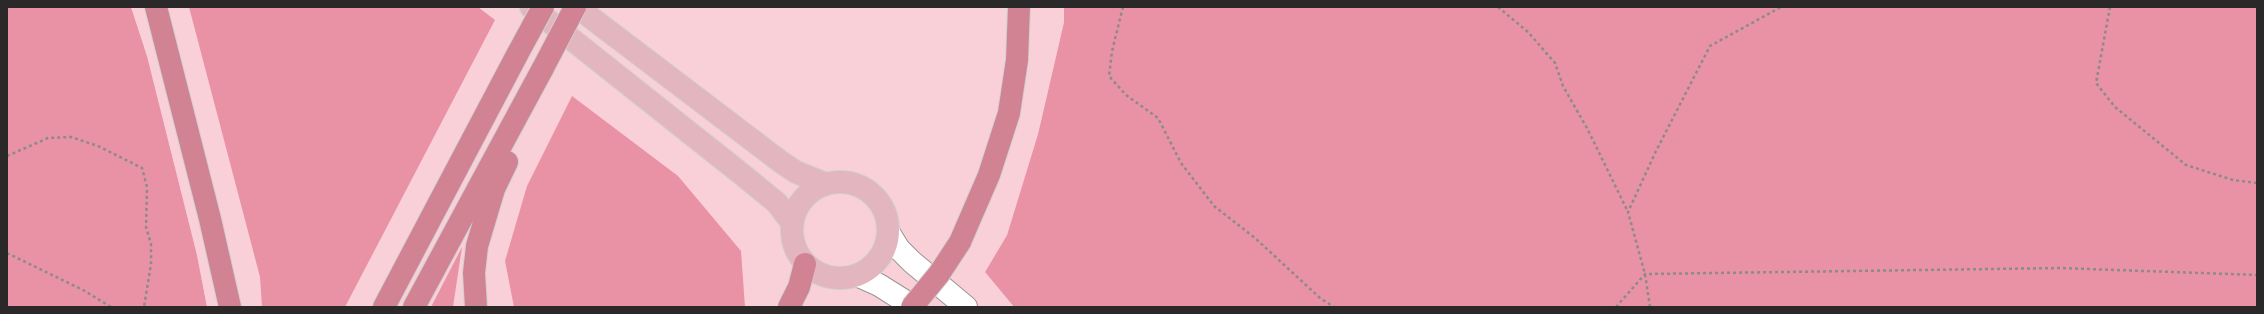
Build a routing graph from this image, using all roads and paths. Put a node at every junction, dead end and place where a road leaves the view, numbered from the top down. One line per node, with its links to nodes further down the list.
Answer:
1 (156, 7): 24 (highway)
2 (531, 7): 15 (main road)
3 (543, 7): 25 (highway, bridge)
4 (576, 7): 10 (highway, bridge); 13 (main road)
5 (1020, 7): 29 (highway, bridge)
6 (1123, 7): 31 (path)
7 (1498, 7): 14 (path)
8 (1781, 7): 14 (path)
9 (2110, 7): 12 (path)
10 (543, 68): 26 (highway); 27 (highway)
11 (7, 156): 23 (path)
12 (2257, 183)
13 (826, 184): 15 (main road); 16 (main road)
14 (1628, 212): 19 (path)
15 (792, 223): 18 (main road)
16 (889, 233): 20 (main road); 30 (main road)
17 (7, 253): 22 (path)
18 (806, 264): 20 (main road); 28 (highway)
19 (1645, 274): 21 (path); 32 (path); 33 (path)
20 (859, 276): 29 (main road)
21 (2257, 276)
22 (111, 307)
23 (144, 307)
24 (230, 307)
25 (384, 307)
26 (414, 307)
27 (476, 307)
28 (789, 307)
29 (913, 307)
30 (966, 307)
31 (1334, 307)
32 (1616, 307)
33 (1650, 307)

